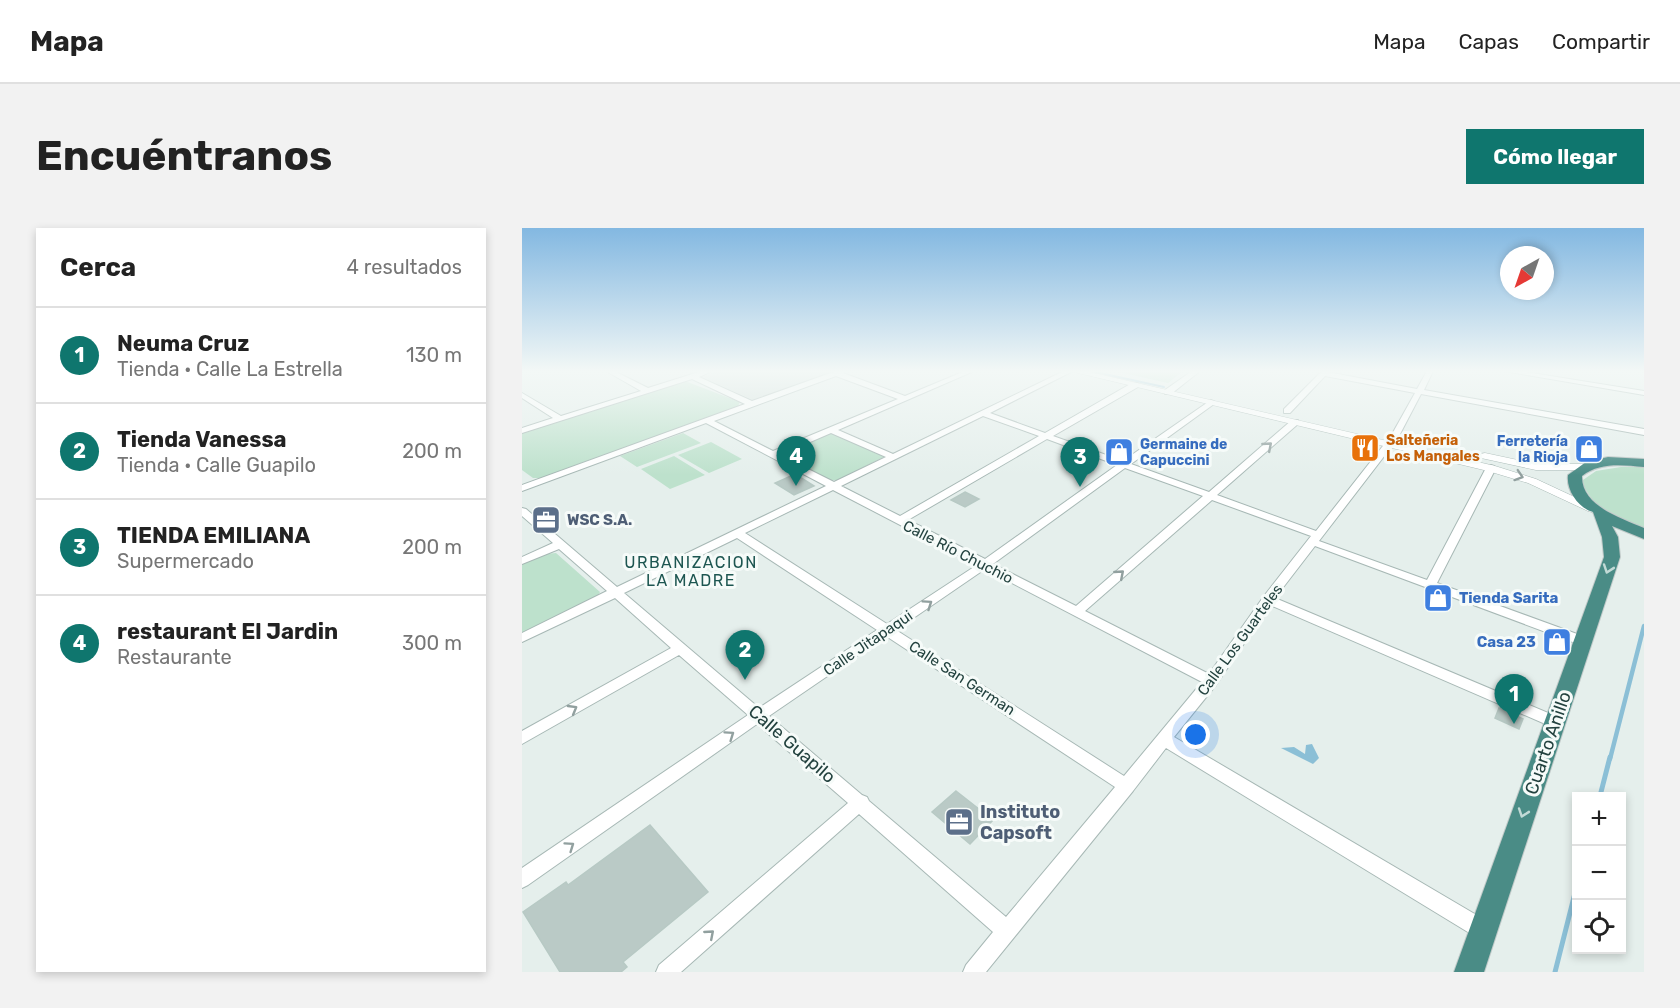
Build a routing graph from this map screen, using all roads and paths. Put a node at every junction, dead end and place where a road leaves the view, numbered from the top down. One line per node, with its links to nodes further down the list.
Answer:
1 (540, 406): 15 (street)
2 (600, 406): 15 (street)
3 (747, 406): 16 (street)
4 (889, 406): 19 (street)
5 (998, 406): 14 (street)
6 (1099, 406): 21 (street)
7 (1206, 406): 29 (street, Calle Jitapaqui)
8 (1227, 406): 17 (street)
9 (1259, 406): 13 (street)
10 (1292, 406): 13 (street)
11 (1412, 406): 22 (street, Calle Los Guarteles)
12 (1501, 406): 20 (street)
13 (1287, 411): 22 (street)
14 (983, 413): 21 (street); 26 (street)
15 (560, 418): 18 (street)
16 (706, 420): 25 (street, Calle Río Chuchio); 33 (street)
17 (1295, 422): 22 (street); 35 (street, one-way to 17)
18 (522, 430)
19 (832, 430): 25 (street); 26 (street)
20 (1644, 432)
21 (1047, 436): 29 (street); 38 (street)
22 (1392, 440): 23 (street); 41 (street, Calle Los Guarteles)
23 (1413, 445): 30 (street); 31 (street)
24 (1644, 450): 27 (highway)
25 (771, 455): 34 (street, Calle Río Chuchio)
26 (893, 457): 34 (street)
27 (1620, 461): 28 (highway); 30 (highway)
28 (1644, 463)
29 (1122, 464): 35 (street); 44 (street, Calle Jitapaqui)
30 (1582, 467): 37 (highway)
31 (1491, 468): 37 (street, one-way to 37); 45 (street)
32 (522, 476): 33 (street)
33 (527, 486)
34 (832, 487): 38 (street, Calle Río Chuchio); 39 (street)
35 (1210, 496): 41 (street); 48 (street, one-way to 35)
36 (522, 511): 42 (street, Calle Guapilo)
37 (1596, 511): 40 (highway); 51 (highway, Cuarto Anillo, one-way to 51)
38 (898, 521): 44 (street, Calle Río Chuchio)
39 (737, 533): 46 (street); 49 (street, Calle San German)
40 (1644, 534)
41 (1315, 539): 45 (street); 47 (street, Calle Los Guarteles)
42 (560, 544): 43 (street); 46 (street, Calle Guapilo)
43 (522, 561)
44 (984, 565): 48 (street, Calle Río Chuchio); 49 (street, Calle Jitapaqui, one-way to 44)
45 (1430, 585): 51 (street)
46 (616, 592): 50 (street); 52 (street, Calle Guapilo)
47 (1268, 599): 53 (street, Calle Los Guarteles); 55 (street)
48 (1076, 612): 53 (street, Calle Río Chuchio)
49 (889, 630): 54 (street, Calle Jitapaqui); 58 (street, Calle San German)
50 (522, 638)
51 (1583, 641): 55 (highway, Cuarto Anillo)
52 (681, 648): 54 (street, Calle Guapilo); 56 (street, one-way to 52)
53 (1211, 681): 57 (street, Calle Los Guarteles)
54 (759, 715): 59 (street, Calle Guapilo); 60 (street, Calle Jitapaqui, one-way to 54)
55 (1555, 722): 61 (highway, Cuarto Anillo, one-way to 61)
56 (522, 738)
57 (1164, 740): 58 (street, Calle Los Guarteles); 61 (street)
58 (1127, 786): 62 (street, Calle Los Guarteles)
59 (861, 802): 62 (street, Calle Guapilo); 63 (street, one-way to 59)
60 (522, 879)
61 (1483, 930): 65 (highway, Cuarto Anillo)
62 (1007, 931): 64 (street, Calle Los Guarteles)
63 (666, 972)
64 (973, 972)
65 (1469, 972)

